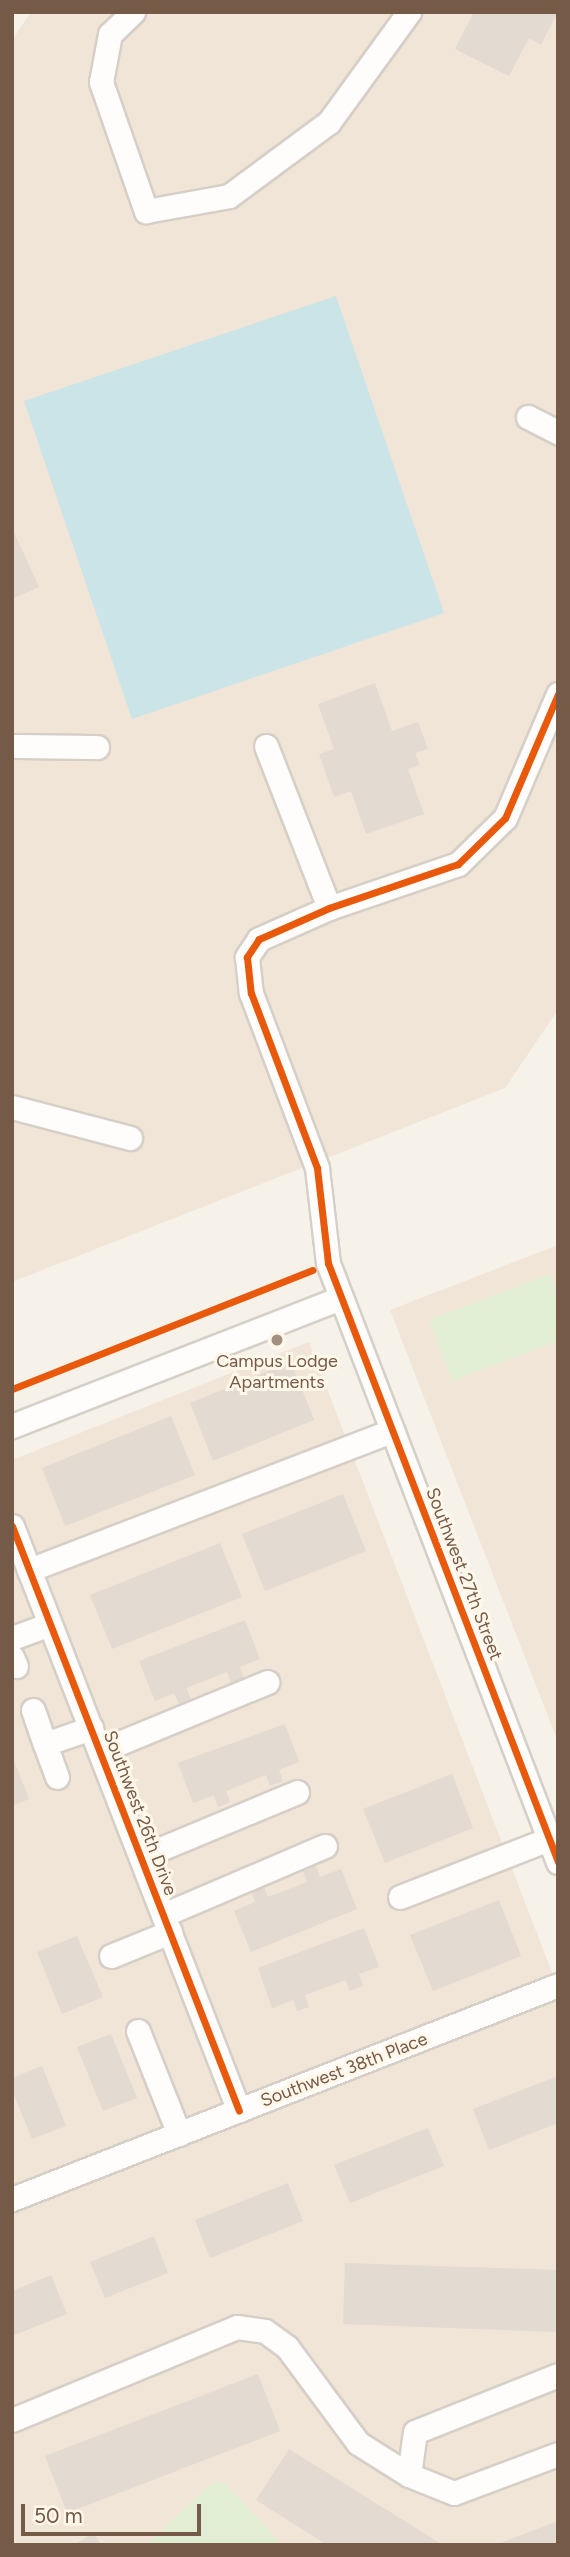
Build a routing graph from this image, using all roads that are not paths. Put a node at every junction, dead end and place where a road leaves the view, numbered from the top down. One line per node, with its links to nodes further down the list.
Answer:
1 (133, 12): 2 (street)
2 (409, 12)
3 (528, 417): 4 (street)
4 (558, 432)
5 (558, 694): 9 (street, Southwest 27th Street)
6 (12, 746): 8 (street)
7 (266, 746): 9 (street)
8 (97, 747)
9 (329, 908): 12 (street, Southwest 27th Street)
10 (12, 1107): 11 (street)
11 (130, 1138)
12 (340, 1298): 13 (street); 14 (street, Southwest 27th Street)
13 (12, 1426)
14 (392, 1432): 16 (street); 26 (street, Southwest 27th Street)
15 (12, 1526): 16 (street, Southwest 26th Drive)
16 (29, 1570): 17 (street, Southwest 26th Drive)
17 (50, 1623): 18 (street); 21 (street, Southwest 26th Drive)
18 (12, 1638)
19 (267, 1682): 23 (street)
20 (33, 1710): 22 (street)
21 (91, 1728): 22 (street); 23 (street, Southwest 26th Drive)
22 (45, 1744): 24 (street)
23 (100, 1751): 28 (street, Southwest 26th Drive)
24 (57, 1777)
25 (296, 1792): 28 (street)
26 (549, 1839): 29 (street, Southwest 27th Street); 30 (street)
27 (326, 1846): 31 (street)
28 (141, 1857): 31 (street, Southwest 26th Drive)
29 (558, 1862)
30 (400, 1897)
31 (167, 1924): 32 (street); 35 (street, Southwest 26th Drive)
32 (111, 1956)
33 (558, 1985): 35 (street, Southwest 38th Place)
34 (138, 2031): 36 (street)
35 (239, 2111): 36 (street, Southwest 38th Place)
36 (179, 2134): 37 (street, Southwest 38th Place)
37 (12, 2199)
38 (558, 2375): 41 (street)
39 (12, 2420): 41 (street)
40 (558, 2454): 41 (street)
41 (409, 2475)

